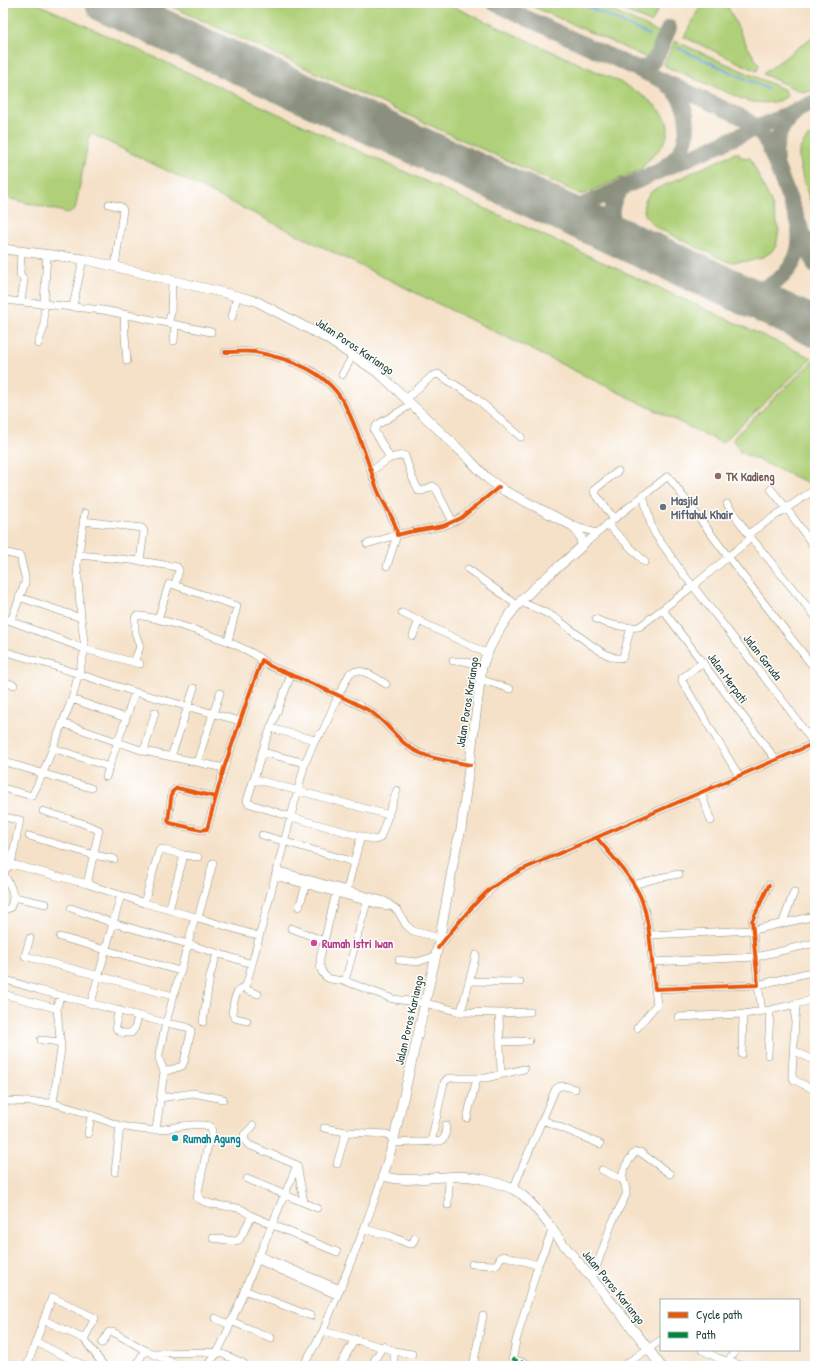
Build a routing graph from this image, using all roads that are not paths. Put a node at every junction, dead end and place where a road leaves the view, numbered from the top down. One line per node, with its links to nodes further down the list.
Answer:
1 (109, 204): 6 (street)
2 (3, 249): 3 (main road, Jalan Poros Kariango)
3 (21, 251): 4 (main road, Jalan Poros Kariango); 10 (street)
4 (47, 254): 5 (main road, Jalan Poros Kariango); 11 (street)
5 (83, 259): 6 (main road, Jalan Poros Kariango); 12 (street)
6 (115, 267): 7 (main road, Jalan Poros Kariango)
7 (172, 280): 8 (main road, Jalan Poros Kariango); 15 (street)
8 (237, 296): 14 (street); 20 (main road, Jalan Poros Kariango)
9 (3, 300): 10 (street)
10 (21, 302): 11 (street)
11 (44, 303): 12 (street); 18 (street)
12 (73, 306): 13 (street)
13 (124, 315): 15 (street); 21 (street)
14 (232, 317)
15 (172, 324): 16 (street); 17 (street)
16 (211, 332)
17 (174, 341)
18 (38, 344)
19 (225, 352): 26 (street)
20 (353, 356): 22 (street); 23 (main road, Jalan Poros Kariango)
21 (127, 361)
22 (342, 375)
23 (410, 401): 24 (street); 25 (street); 28 (main road, Jalan Poros Kariango)
24 (521, 437)
25 (390, 458): 26 (street); 37 (street)
26 (370, 471): 41 (street)
27 (618, 471): 35 (street)
28 (499, 487): 37 (street); 39 (main road, Jalan Poros Kariango)
29 (771, 489): 33 (street)
30 (815, 492): 33 (street)
31 (642, 495): 35 (street); 48 (street); 54 (street, Jalan Garuda)
32 (726, 504): 42 (street)
33 (787, 509): 42 (street); 45 (street)
34 (85, 513): 36 (street)
35 (614, 518): 38 (street)
36 (83, 521): 47 (street); 49 (street)
37 (453, 522): 41 (street)
38 (607, 524): 40 (street); 50 (street)
39 (573, 526): 40 (street); 44 (main road)
40 (597, 533): 44 (street)
41 (397, 535): 43 (street); 51 (street)
42 (750, 536): 48 (street); 59 (street)
43 (367, 544)
44 (582, 546): 56 (main road, Jalan Poros Kariango)
45 (815, 548)
46 (3, 552): 55 (street)
47 (79, 555): 49 (street); 61 (street)
48 (729, 558): 54 (street); 76 (street)
49 (140, 561): 53 (street)
50 (645, 562)
51 (387, 566)
52 (468, 569): 56 (street)
53 (175, 585): 63 (street); 68 (street)
54 (693, 586): 57 (street); 98 (street, Jalan Garuda)
55 (19, 597): 61 (street); 65 (street)
56 (519, 604): 66 (street); 71 (main road, Jalan Poros Kariango)
57 (663, 610): 66 (street); 74 (street, Jalan Merpati)
58 (402, 613): 64 (street)
59 (815, 616)
60 (3, 618): 65 (street)
61 (81, 618): 69 (street)
62 (596, 618): 66 (street)
63 (158, 619): 68 (street); 69 (street)
64 (419, 620): 67 (street); 71 (street)
65 (12, 621): 69 (street)
66 (632, 627)
67 (412, 636)
68 (228, 642): 72 (street)
69 (85, 649): 77 (street)
70 (3, 651): 77 (street)
71 (486, 653): 75 (main road, Jalan Poros Kariango)
72 (262, 660): 78 (street); 93 (street)
73 (452, 661): 75 (street)
74 (703, 662): 103 (street, Jalan Merpati); 111 (street)
75 (482, 667): 79 (main road, Jalan Poros Kariango)
76 (815, 669)
77 (79, 674): 85 (street); 88 (street)
78 (291, 675): 87 (street); 95 (street)
79 (480, 679): 84 (street); 107 (main road, Jalan Poros Kariango)
80 (3, 681): 81 (street)
81 (14, 684)
82 (386, 684): 87 (street)
83 (194, 688): 89 (street)
84 (510, 689)
85 (135, 692): 89 (street); 92 (street)
86 (220, 693): 91 (street)
87 (338, 696): 96 (street); 107 (street)
88 (72, 699): 92 (street); 94 (street)
89 (189, 706): 91 (street); 102 (street)
90 (155, 712): 100 (street)
91 (213, 714): 93 (street); 105 (street)
92 (126, 718): 97 (street)
93 (240, 721): 109 (street)
94 (62, 723): 97 (street); 99 (street)
95 (270, 728): 96 (street); 101 (street)
96 (315, 740): 106 (street)
97 (117, 742): 100 (street); 108 (street)
98 (814, 743): 103 (street)
99 (53, 748): 108 (street); 110 (street)
100 (144, 751): 102 (street)
101 (262, 752): 106 (street); 113 (street)
102 (171, 757): 105 (street)
103 (776, 760): 111 (street)
104 (6, 762): 110 (street)
105 (197, 762): 109 (street)
106 (305, 763): 117 (street)
107 (470, 765): 167 (main road, Jalan Poros Kariango)
108 (109, 767): 112 (street)
109 (224, 768): 119 (street)
110 (43, 773): 114 (street); 115 (street)
111 (739, 776): 118 (street)
112 (106, 777)
113 (254, 779): 117 (street); 123 (street)
114 (3, 788)
115 (91, 788)
116 (397, 790): 121 (street)
117 (298, 791): 121 (street); 123 (street)
118 (702, 793): 124 (street); 128 (street)
119 (216, 797): 119 (street)
120 (43, 811): 130 (street)
121 (388, 815): 127 (street)
122 (3, 817): 136 (street)
123 (291, 817): 127 (street); 129 (street)
124 (711, 820)
125 (262, 835): 129 (street)
126 (29, 836): 130 (street)
127 (361, 836): 134 (street)
128 (597, 838): 142 (street); 172 (street)
129 (284, 842): 134 (street); 137 (street)
130 (94, 855): 133 (street); 140 (street)
131 (184, 855): 132 (street); 150 (street); 156 (street)
132 (198, 857)
133 (114, 859)
134 (354, 862): 144 (street)
135 (213, 863): 158 (street)
136 (11, 864): 138 (street); 140 (street)
137 (276, 873): 141 (street); 144 (street); 164 (street)
138 (3, 874): 148 (street)
139 (679, 874): 142 (street)
140 (87, 884): 147 (street)
141 (306, 885): 146 (street); 153 (street)
142 (633, 885): 163 (street)
143 (769, 885): 162 (street)
144 (347, 890): 152 (street)
145 (794, 892): 159 (street)
146 (336, 893): 149 (street); 168 (street)
147 (121, 895): 150 (street); 160 (street)
148 (14, 897): 151 (street); 155 (street)
149 (367, 902): 152 (street); 183 (street)
150 (144, 903): 156 (street)
151 (46, 904)
152 (391, 906): 167 (street)
153 (299, 907)
154 (71, 908): 160 (street)
155 (3, 910)
156 (169, 910): 158 (street)
157 (815, 916): 159 (street)
158 (196, 918): 164 (street); 170 (street)
159 (784, 922): 162 (street)
160 (113, 923): 170 (street); 171 (street)
161 (291, 928): 168 (street)
162 (753, 930): 163 (street); 175 (street)
163 (649, 935): 177 (street)
164 (259, 936): 178 (street)
165 (60, 937): 171 (street)
166 (30, 938): 181 (street)
167 (440, 938): 172 (main road, Jalan Poros Kariango)
168 (324, 941): 183 (street)
169 (815, 943): 175 (street)
170 (188, 944): 173 (street); 179 (street)
171 (105, 950): 179 (street); 181 (street)
172 (437, 952): 176 (street); 195 (main road, Jalan Poros Kariango)
173 (217, 954): 178 (street); 208 (street)
174 (476, 955): 184 (street)
175 (756, 956): 177 (street); 186 (street)
176 (398, 960)
177 (652, 962): 188 (street)
178 (252, 964): 187 (street)
179 (180, 971): 192 (street)
180 (815, 971): 186 (street)
181 (98, 975): 192 (street); 194 (street)
182 (3, 979): 191 (street)
183 (345, 981): 195 (street)
184 (470, 981): 185 (street); 201 (street)
185 (520, 982)
186 (758, 985): 188 (street); 200 (street)
187 (246, 986): 190 (street); 207 (street)
188 (655, 989): 210 (street)
189 (3, 994): 197 (street)
190 (258, 994)
191 (60, 996): 194 (street); 197 (street)
192 (173, 996): 209 (street)
193 (815, 999): 196 (street)
194 (91, 1003): 198 (street)
195 (425, 1003): 201 (street); 240 (main road, Jalan Poros Kariango)
196 (796, 1004): 199 (street); 215 (street)
197 (57, 1008): 213 (street)
198 (119, 1010): 205 (street); 205 (street)
199 (770, 1010): 200 (street); 217 (street)
200 (762, 1011): 204 (street)
201 (461, 1012): 203 (street)
202 (530, 1012): 203 (street)
203 (499, 1013): 214 (street)
204 (743, 1014): 206 (street); 216 (street)
205 (138, 1016): 209 (street)
206 (678, 1017)
207 (247, 1021)
208 (204, 1022)
209 (166, 1023): 220 (street); 220 (street)
210 (637, 1028)
211 (41, 1040): 213 (street)
212 (529, 1041): 214 (street)
213 (61, 1042): 228 (street)
214 (500, 1042): 221 (street)
215 (793, 1050): 218 (street); 224 (street)
216 (742, 1054)
217 (768, 1055)
218 (815, 1061)
219 (524, 1069): 221 (street)
220 (164, 1072): 225 (street)
221 (501, 1074): 222 (street)
222 (478, 1078): 230 (street); 239 (street)
223 (575, 1089): 231 (street)
224 (815, 1090)
225 (160, 1098): 226 (street); 236 (street)
226 (223, 1099)
227 (3, 1102): 228 (street)
228 (53, 1103): 229 (street)
229 (91, 1115): 233 (street); 238 (street)
230 (467, 1118)
231 (542, 1120): 241 (street); 251 (street)
232 (446, 1125): 239 (street)
233 (120, 1126): 236 (street); 245 (street)
234 (253, 1126): 242 (street)
235 (324, 1128): 237 (street)
236 (156, 1130): 256 (street)
237 (346, 1132): 240 (street); 243 (street)
238 (88, 1134)
239 (432, 1142): 240 (street)
240 (393, 1144): 247 (main road, Jalan Poros Kariango)
241 (600, 1144)
242 (296, 1164): 252 (street); 253 (street)
243 (337, 1164)
244 (602, 1170): 250 (street)
245 (115, 1172)
246 (670, 1174): 250 (street)
247 (383, 1176): 248 (main road, Jalan Poros Kariango); 258 (street)
248 (449, 1177): 251 (main road, Jalan Poros Kariango); 254 (street)
249 (247, 1179): 252 (street)
250 (623, 1180): 266 (street)
251 (513, 1189): 259 (main road, Jalan Poros Kariango)
252 (284, 1194): 253 (street); 257 (street)
253 (304, 1202): 255 (street)
254 (448, 1205)
255 (317, 1208)
256 (252, 1216): 257 (street); 260 (street)
257 (271, 1224): 262 (street); 263 (street)
258 (364, 1229): 261 (street); 268 (street)
259 (552, 1231): 265 (street); 266 (main road, Jalan Poros Kariango)
260 (213, 1238)
261 (415, 1238)
262 (337, 1252)
263 (258, 1257): 267 (street); 268 (street)
264 (472, 1264): 265 (street)
265 (538, 1265): 292 (street)
266 (592, 1280): 282 (main road, Jalan Poros Kariango)
267 (244, 1290): 269 (street); 273 (street)
268 (339, 1292): 274 (street)
269 (311, 1316)
270 (484, 1316): 303 (street)
271 (215, 1318): 273 (street)
272 (44, 1320): 276 (street); 276 (street); 279 (street)
273 (231, 1323): 275 (street); 287 (street)
274 (323, 1331): 277 (street); 299 (street)
275 (271, 1338)
276 (84, 1339): 295 (street)
277 (355, 1339): 281 (street); 300 (street)
278 (660, 1341): 282 (street)
279 (36, 1342): 293 (street); 294 (street)
280 (102, 1343): 283 (street)
281 (383, 1346): 284 (street); 301 (street)
282 (649, 1349): 305 (street); 306 (main road, Jalan Poros Kariango)
283 (145, 1350): 288 (street); 296 (street)
284 (394, 1351): 289 (street); 302 (street)
285 (704, 1351): 290 (street)
286 (735, 1351): 290 (street)
287 (218, 1352): 288 (street); 291 (street); 298 (street)
288 (152, 1354): 297 (street)
289 (412, 1354)
290 (728, 1361): 307 (street)
291 (243, 1363)
292 (512, 1363): 304 (street)
293 (27, 1366)
294 (85, 1366)
295 (104, 1366)
296 (136, 1366)
297 (179, 1366)
298 (206, 1366)
299 (303, 1366)
300 (340, 1366)
301 (371, 1366)
302 (394, 1366)
303 (473, 1366)
304 (536, 1366)
305 (624, 1366)
306 (661, 1366)
307 (744, 1366)

